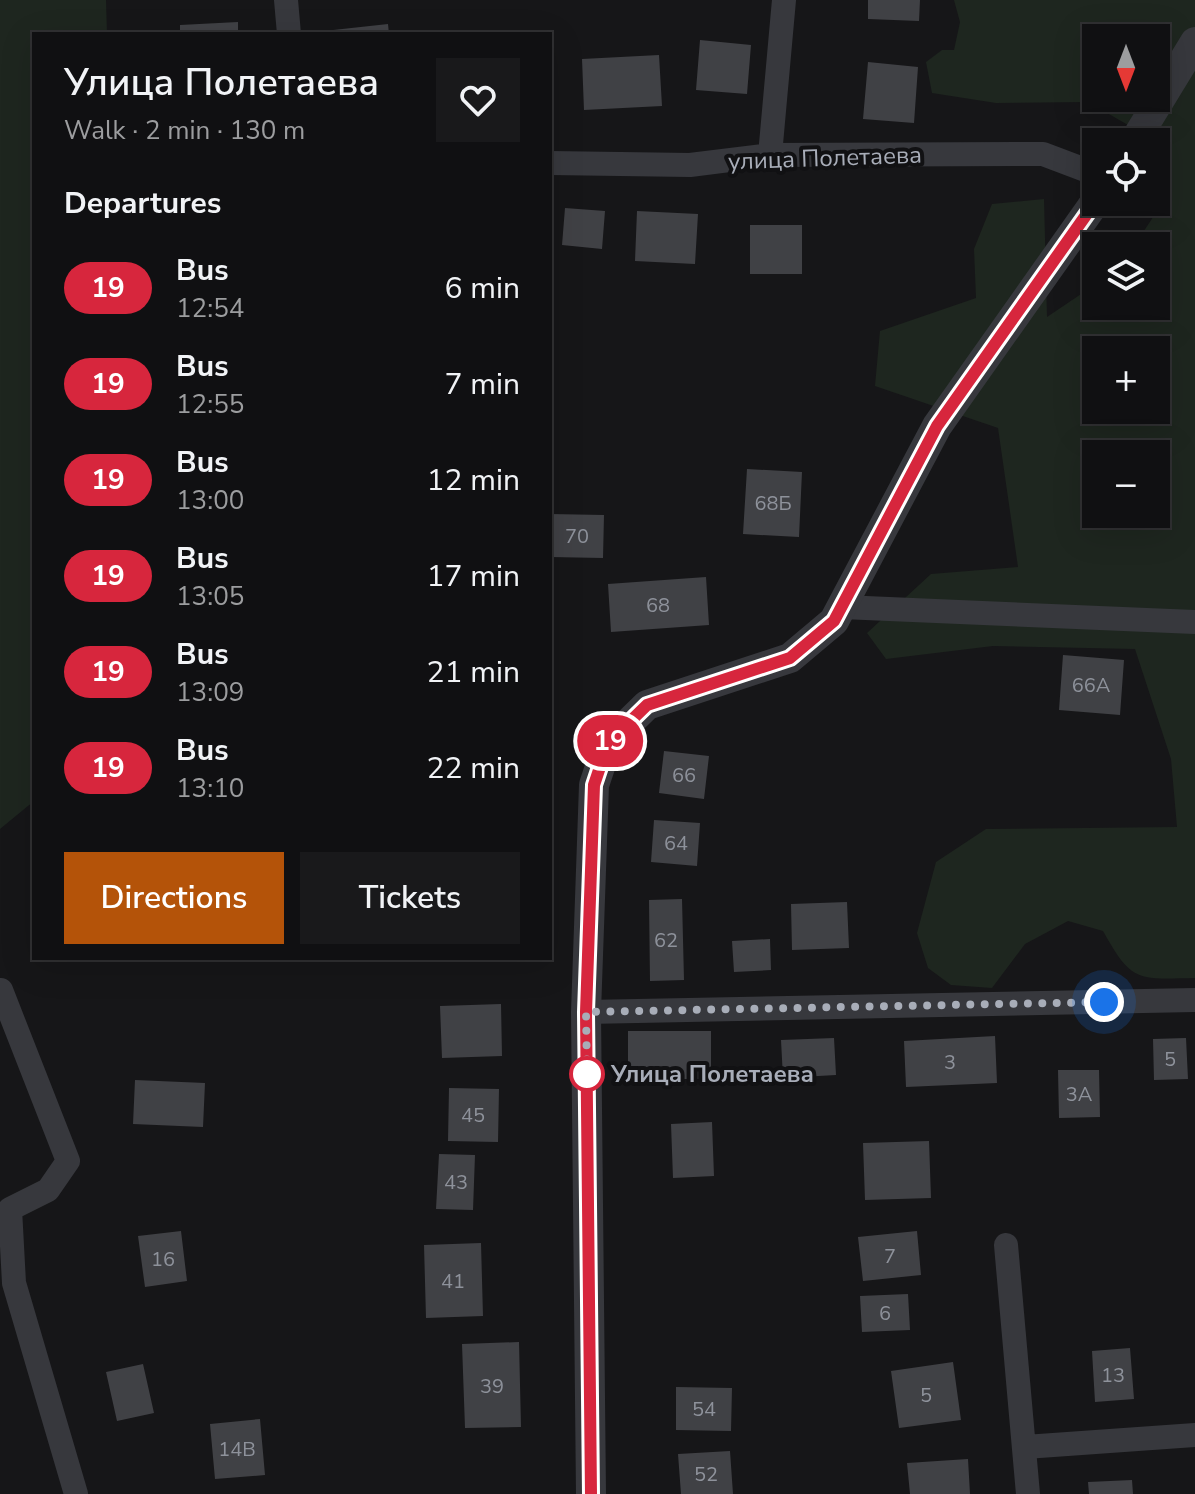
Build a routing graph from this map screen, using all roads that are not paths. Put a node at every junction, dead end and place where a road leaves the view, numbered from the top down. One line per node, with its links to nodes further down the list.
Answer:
1 (286, 0): 3 (street)
2 (784, 0): 6 (street)
3 (289, 32)
4 (1195, 42): 5 (street)
5 (1143, 128)
6 (770, 155): 7 (street, улица Полетаева); 8 (street, улица Полетаева)
7 (552, 163)
8 (1082, 169)
9 (1085, 216): 10 (street)
10 (842, 607): 11 (street); 14 (street)
11 (1195, 622)
12 (1, 990): 16 (street)
13 (1195, 1000): 14 (street)
14 (586, 1012): 20 (street)
15 (1006, 1245): 18 (street)
16 (7, 1285): 19 (street)
17 (1195, 1435): 18 (street)
18 (1025, 1447): 21 (street)
19 (76, 1494)
20 (591, 1494)
21 (1028, 1494)

